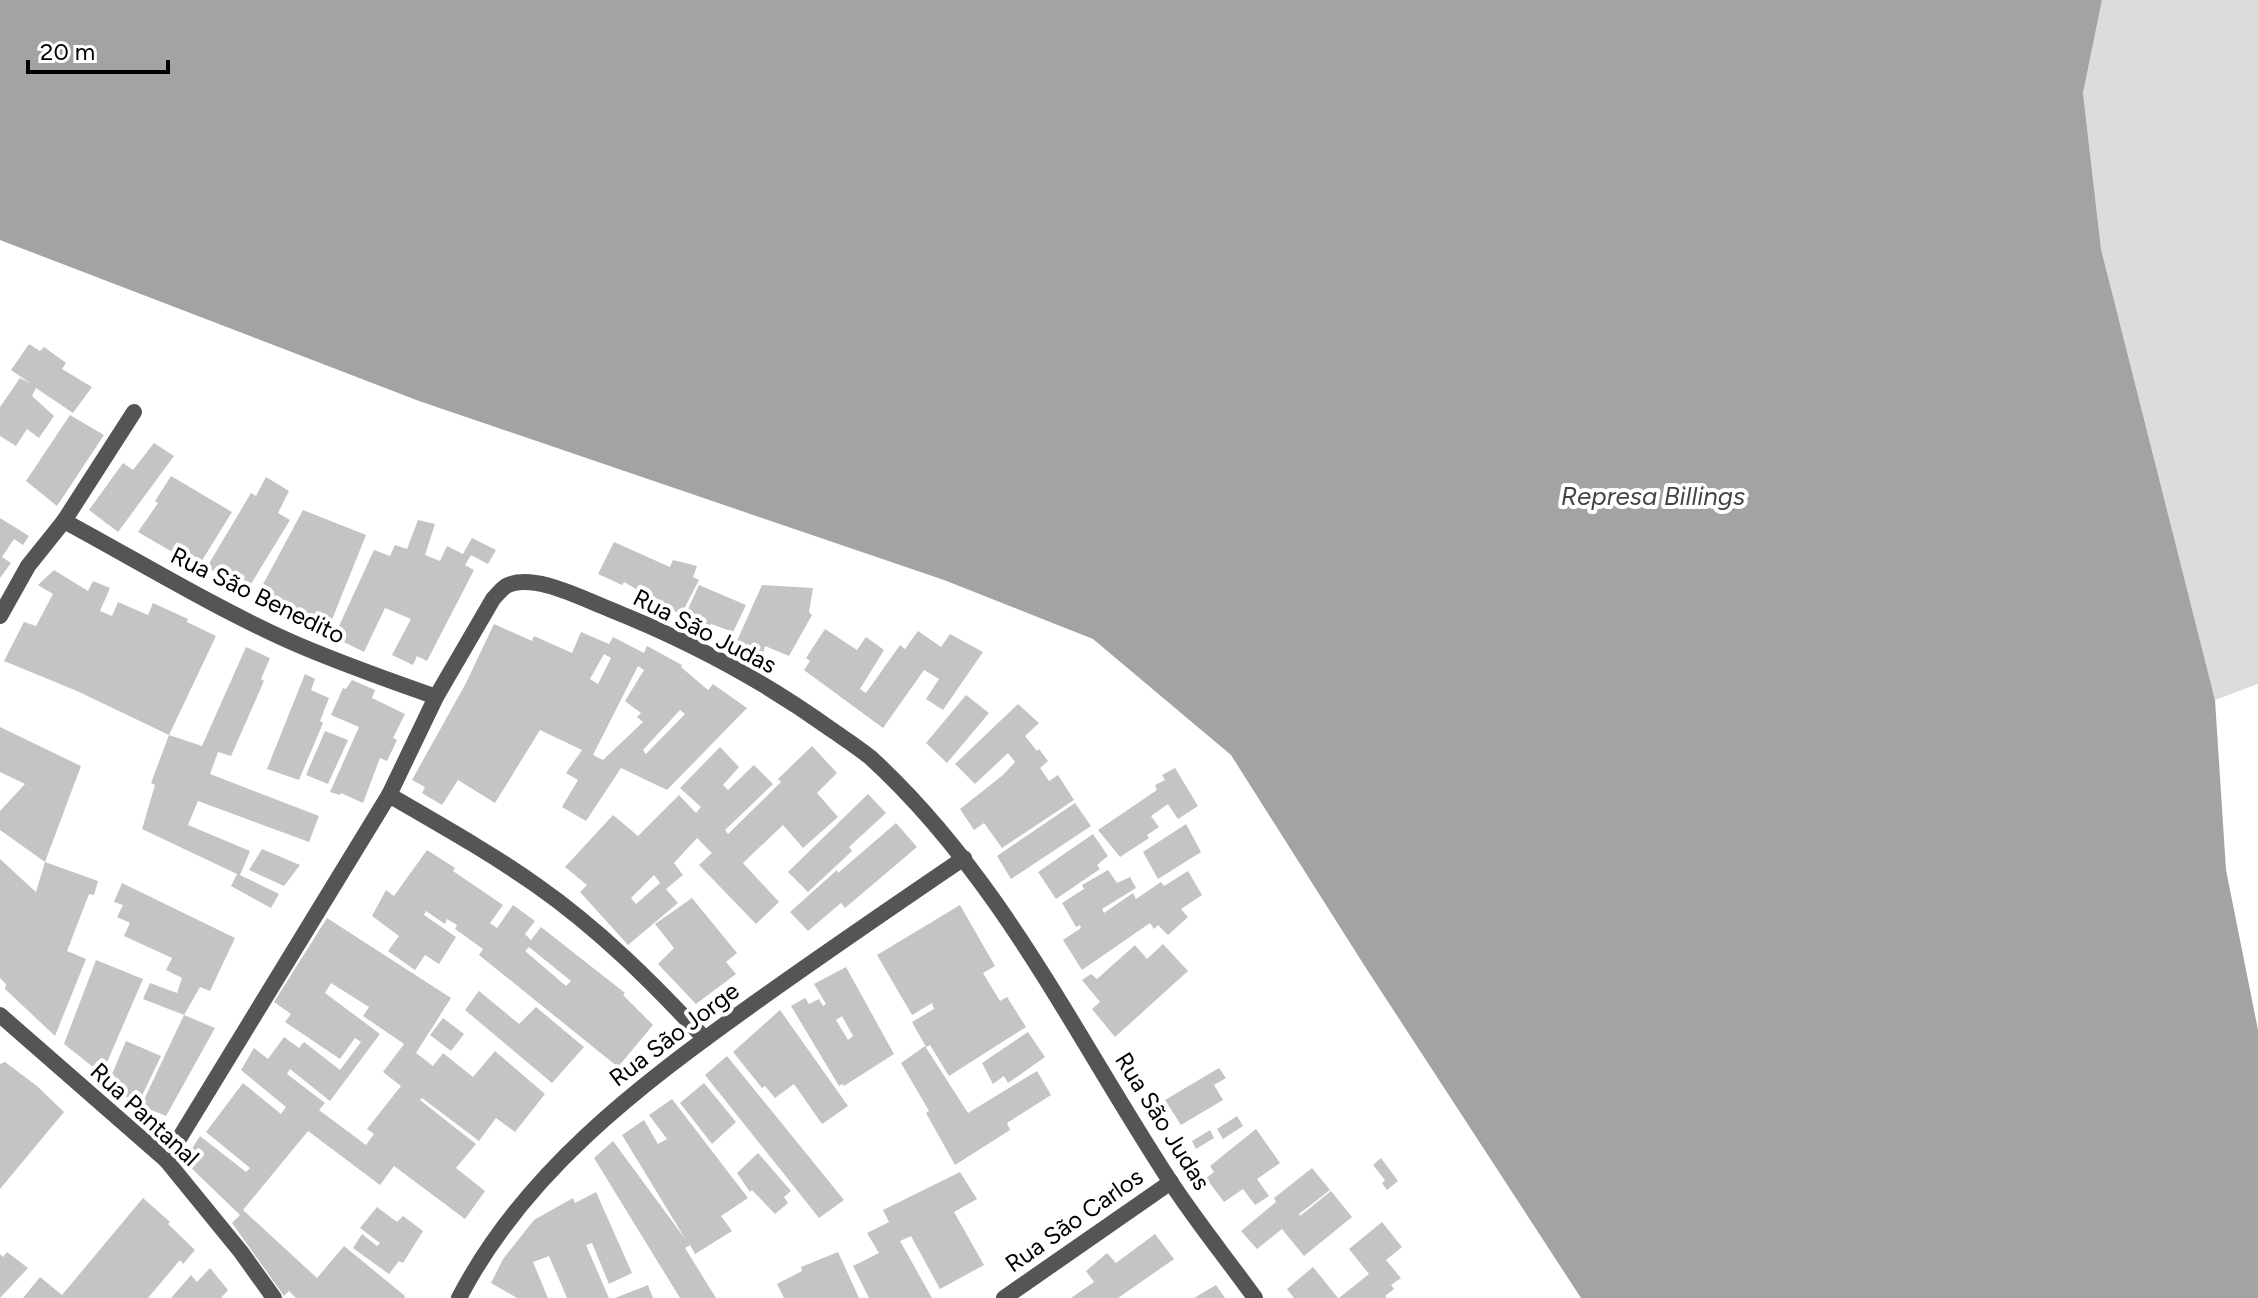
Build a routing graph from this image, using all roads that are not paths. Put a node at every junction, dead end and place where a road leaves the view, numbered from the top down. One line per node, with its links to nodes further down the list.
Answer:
1 (134, 412): 2 (street)
2 (64, 521): 3 (street); 4 (street, Rua São Benedito)
3 (0, 616)
4 (436, 697): 5 (street, Rua São Judas); 6 (street, Rua São Judas)
5 (389, 795): 8 (street); 9 (street, Rua São Judas)
6 (964, 858): 8 (street, Rua São Jorge); 10 (street, Rua São Judas)
7 (0, 1015): 9 (street, Rua Pantanal)
8 (705, 1039): 12 (street, Rua São Jorge)
9 (166, 1160): 11 (street, Rua Pantanal)
10 (1171, 1182): 13 (street, Rua São Carlos); 14 (street, Rua São Judas)
11 (274, 1298)
12 (459, 1298)
13 (1004, 1298)
14 (1255, 1298)

